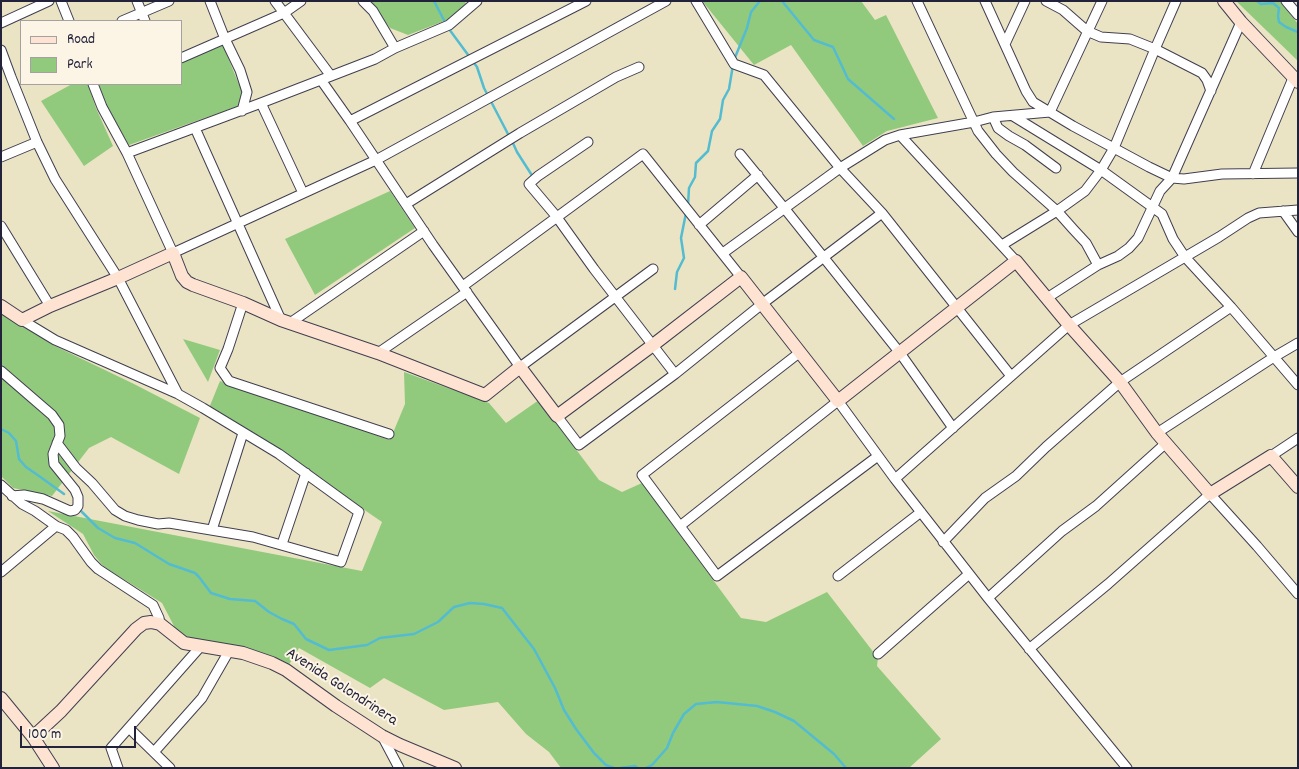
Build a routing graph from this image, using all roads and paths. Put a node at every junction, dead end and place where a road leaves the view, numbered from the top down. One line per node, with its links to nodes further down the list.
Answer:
1 (49, 1): 27 (street)
2 (61, 1): 24 (street)
3 (137, 1): 23 (street)
4 (169, 1): 23 (street)
5 (210, 1): 29 (street)
6 (275, 1): 21 (street)
7 (301, 1): 21 (street)
8 (363, 1): 31 (street)
9 (477, 1): 31 (street)
10 (586, 1): 46 (street)
11 (666, 1): 56 (street)
12 (696, 1): 57 (street)
13 (917, 1): 47 (street)
14 (985, 1): 30 (street)
15 (1025, 1): 30 (street)
16 (1046, 1): 28 (street)
17 (1102, 1): 28 (street)
18 (1176, 1): 32 (street)
19 (1224, 1): 26 (street)
20 (1286, 1): 22 (street)
21 (284, 13): 29 (street); 36 (street)
22 (1298, 15)
23 (144, 17): 25 (street)
24 (68, 20)
25 (128, 20)
26 (1241, 22): 38 (street); 40 (street)
27 (1, 23)
28 (1087, 31): 32 (street); 43 (street)
29 (225, 39): 34 (street); 42 (street)
30 (1005, 44): 43 (street)
31 (395, 48): 36 (street)
32 (1155, 49): 40 (street); 52 (street)
33 (1, 50): 50 (street)
34 (182, 58)
35 (638, 67): 65 (street)
36 (331, 76): 37 (street)
37 (321, 80): 41 (street); 46 (street)
38 (1296, 80): 61 (street)
39 (93, 85): 53 (street)
40 (1211, 91): 63 (street)
41 (261, 104): 42 (street); 64 (street)
42 (242, 111): 48 (street)
43 (1050, 112): 44 (street); 52 (street)
44 (1013, 116): 45 (street); 59 (street)
45 (993, 117): 47 (street); 58 (street)
46 (350, 121): 56 (street)
47 (974, 122): 49 (street); 69 (street)
48 (195, 128): 53 (street); 73 (street)
49 (900, 135): 57 (street); 79 (street)
50 (37, 142): 55 (street); 88 (street)
51 (588, 142): 72 (street)
52 (1114, 148): 59 (street); 63 (street)
53 (127, 153): 80 (street)
54 (740, 154): 62 (street)
55 (1, 157)
56 (376, 160): 64 (street); 65 (street)
57 (840, 168): 67 (street); 71 (street)
58 (1056, 168)
59 (1101, 170): 66 (street); 69 (street)
60 (1298, 173): 61 (street)
61 (1253, 174): 63 (street)
62 (758, 176): 67 (street); 74 (street)
63 (1172, 178): 66 (street)
64 (303, 193): 73 (street)
65 (406, 204): 76 (street)
66 (1153, 206): 83 (street); 85 (street)
67 (785, 208): 81 (street); 82 (street)
68 (1298, 210): 70 (street)
69 (1057, 211): 79 (street); 85 (street)
70 (1283, 212): 77 (street); 83 (street)
71 (882, 213): 82 (street); 97 (street)
72 (556, 216): 74 (street); 89 (street); 90 (street)
73 (237, 224): 80 (street); 99 (street)
74 (699, 225): 81 (street)
75 (1, 226): 78 (street)
76 (424, 231): 89 (street); 99 (street)
77 (1298, 232)
78 (4, 238): 95 (street)
79 (1002, 245): 84 (street)
80 (174, 253): 88 (street); 92 (street)
81 (723, 253): 87 (street)
82 (824, 257): 93 (street); 105 (street)
83 (1185, 257): 96 (street); 100 (street)
84 (1016, 261): 91 (street); 97 (street)
85 (1098, 265): 91 (street)
86 (653, 269): 90 (street)
87 (741, 277): 93 (street); 102 (street)
88 (118, 278): 95 (street); 113 (street)
89 (465, 289): 103 (street); 107 (street)
90 (615, 296): 102 (street); 107 (street)
91 (1047, 298): 100 (street)
92 (243, 303): 99 (street); 119 (street)
93 (762, 304): 104 (street); 109 (street)
94 (1, 306): 98 (street)
95 (50, 306): 98 (street)
96 (1231, 307): 106 (street); 111 (street)
97 (957, 308): 105 (street); 110 (street)
98 (22, 320): 113 (street)
99 (286, 321): 103 (street)
100 (1069, 325): 110 (street); 111 (street)
101 (1298, 343): 106 (street)
102 (653, 345): 109 (street); 115 (street)
103 (378, 353): 107 (street)
104 (799, 353): 114 (street); 133 (street)
105 (900, 353): 114 (street); 116 (street)
106 (1274, 357): 112 (street); 118 (street)
107 (520, 366): 115 (street)
108 (1, 371): 122 (street)
109 (675, 374): 115 (street)
110 (1011, 376): 116 (street)
111 (1120, 382): 118 (street); 135 (street)
112 (1298, 385)
113 (178, 394): 117 (street)
114 (838, 401): 123 (street); 133 (street)
115 (557, 416)
116 (952, 428): 126 (street)
117 (243, 433): 125 (street); 134 (street)
118 (1157, 433): 121 (street)
119 (390, 434)
120 (1298, 438): 124 (street)
121 (1166, 443): 129 (street); 141 (street)
122 (57, 444): 130 (street); 134 (street)
123 (878, 456): 126 (street); 133 (street)
124 (1271, 456): 128 (street); 129 (street)
125 (306, 473): 136 (street); 136 (street)
126 (896, 479): 131 (street)
127 (1, 484): 130 (street, Avenida Golondrinera)
128 (1298, 487)
129 (1210, 494): 140 (street); 144 (street)
130 (12, 496): 132 (street, Avenida Golondrinera)
131 (921, 512): 135 (street); 139 (street)
132 (56, 526): 137 (street); 142 (street, Avenida Golondrinera)
133 (680, 526)
134 (212, 530): 136 (street)
135 (943, 542): 138 (street)
136 (282, 544)
137 (1, 572)
138 (969, 574): 141 (street); 146 (street)
139 (838, 576)
140 (1298, 594)
141 (988, 598): 144 (street)
142 (160, 624): 143 (street, Avenida Golondrinera); 150 (street)
143 (201, 646): 145 (street, Avenida Golondrinera); 148 (street)
144 (1029, 649): 157 (street)
145 (229, 651): 149 (street, Avenida Golondrinera); 151 (street)
146 (878, 654)
147 (1, 698): 150 (street)
148 (129, 728): 151 (street); 153 (street)
149 (382, 736): 155 (street); 156 (street, Avenida Golondrinera)
150 (33, 737): 152 (street)
151 (154, 752): 154 (street)
152 (53, 768)
153 (118, 768)
154 (170, 768)
155 (399, 768)
156 (456, 768)
157 (1127, 768)

